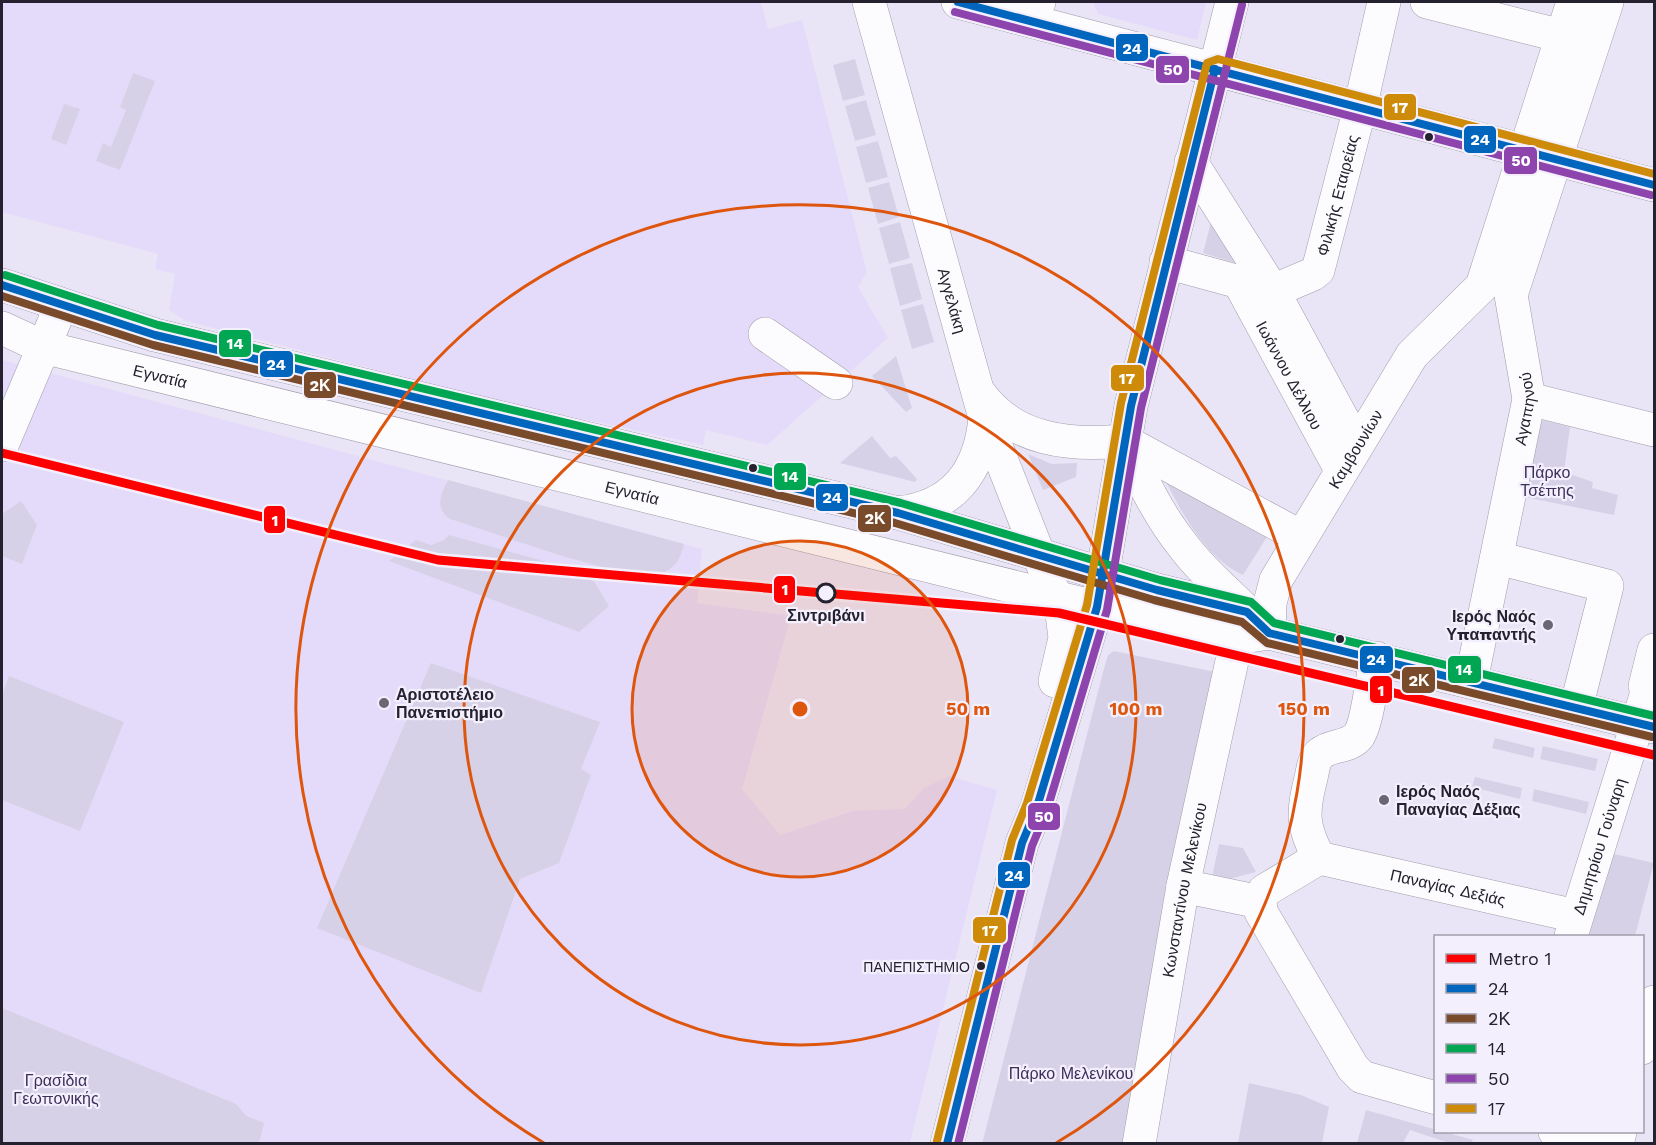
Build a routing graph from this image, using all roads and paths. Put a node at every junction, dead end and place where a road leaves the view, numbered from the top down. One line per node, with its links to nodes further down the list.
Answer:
1 (869, 2): 26 (main road, Αγγελάκη)
2 (958, 2): 8 (main road)
3 (1232, 2): 10 (main road)
4 (1384, 2): 11 (main road, Φιλικής Εταιρείας)
5 (1427, 2): 9 (main road)
6 (1573, 2): 9 (main road)
7 (1607, 2): 9 (main road)
8 (1027, 9): 10 (main road)
9 (1577, 40): 12 (main road)
10 (1215, 69): 11 (main road); 13 (main road)
11 (1360, 108): 12 (main road); 18 (main road, Φιλικής Εταιρείας)
12 (1539, 156): 14 (main road); 19 (main road)
13 (1191, 162): 15 (main road); 18 (main road, Ιωάννου Δέλλιου)
14 (1654, 185)
15 (1166, 262): 16 (main road); 28 (main road)
16 (1239, 282): 18 (main road); 30 (main road, Ιωάννου Δέλλιου)
17 (2, 285): 20 (main road, Εγνατία)
18 (1273, 291): 30 (main road, Ιωάννου Δέλλιου)
19 (1496, 291): 25 (main road, Αγαπηνού); 30 (main road, Καμβουνίων)
20 (61, 306): 23 (main road); 31 (main road, Εγνατία)
21 (2, 328): 23 (main road, Εγνατία)
22 (765, 334): 24 (main road)
23 (43, 347): 29 (main road); 36 (main road, Εγνατία)
24 (836, 383)
25 (1529, 399): 27 (main road); 34 (main road, Αγαπηνού)
26 (981, 404): 28 (main road); 31 (main road); 33 (main road, Αγγελάκη)
27 (1654, 430)
28 (1124, 441): 32 (main road); 35 (main road); 38 (main road)
29 (2, 445)
30 (1349, 457): 32 (main road, Καμβουνίων)
31 (898, 513): 33 (main road, Εγνατία)
32 (1301, 537): 38 (main road, Καμβουνίων)
33 (1038, 553): 35 (main road, Εγνατία); 36 (main road, Αγγελάκη)
34 (1498, 558): 41 (main road, Αγαπηνού); 43 (main road)
35 (1103, 572): 37 (main road); 38 (main road, Εγνατία)
36 (1055, 595): 37 (main road, Εγνατία); 45 (main road, Αγγελάκη)
37 (1097, 607): 38 (main road, Εγνατία); 45 (main road)
38 (1251, 628): 40 (main road, Εγνατία); 47 (main road, Κωνσταντίνου Μελενίκου)
39 (1654, 650): 42 (main road, Δημητρίου Γούναρη)
40 (1376, 658): 41 (main road, Εγνατία); 46 (main road)
41 (1471, 681): 43 (main road, Εγνατία)
42 (1652, 687): 44 (main road, Δημητρίου Γούναρη)
43 (1576, 708): 44 (main road, Εγνατία)
44 (1647, 725): 49 (main road, Δημητρίου Γούναρη)
45 (1022, 843): 52 (main road)
46 (1319, 858): 48 (main road); 49 (main road, Παναγίας Δεξιάς)
47 (1182, 886): 48 (main road); 53 (main road, Κωνσταντίνου Μελενίκου)
48 (1266, 893): 50 (main road)
49 (1574, 926)
50 (1434, 1097)
51 (1562, 1133): 54 (main road)
52 (947, 1143)
53 (1139, 1143)
54 (1598, 1143)

